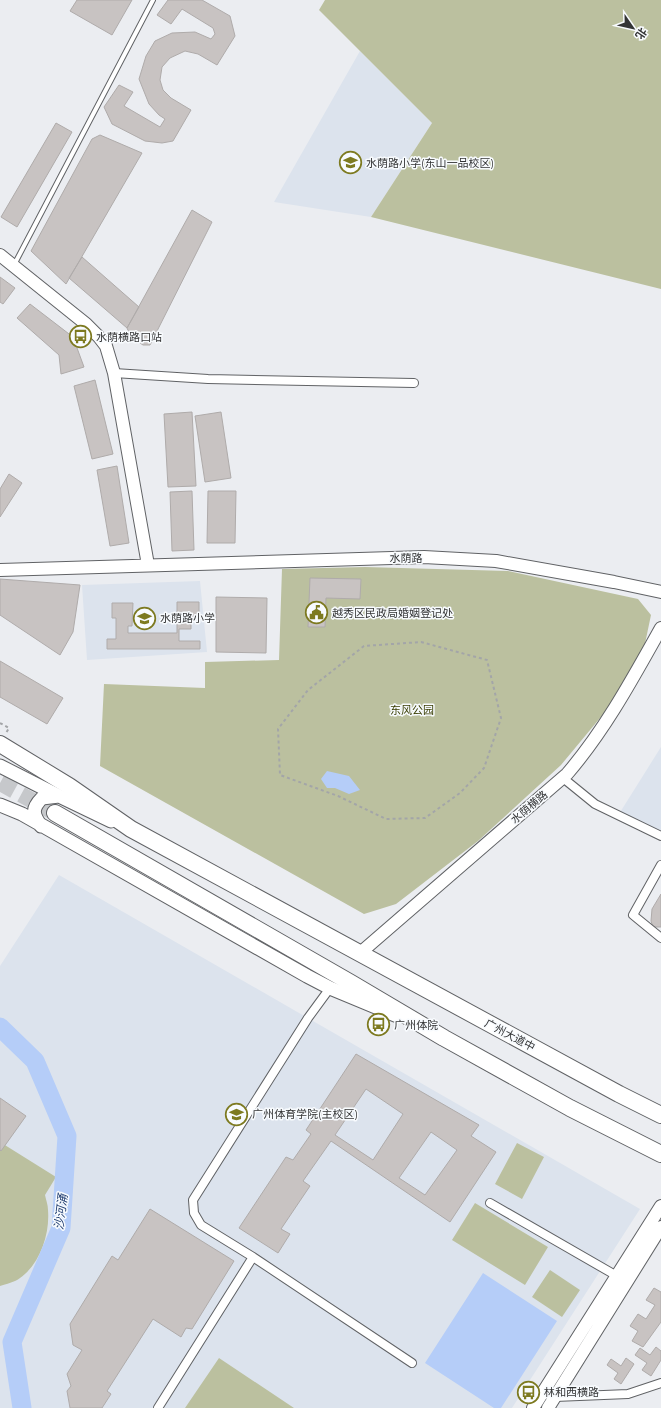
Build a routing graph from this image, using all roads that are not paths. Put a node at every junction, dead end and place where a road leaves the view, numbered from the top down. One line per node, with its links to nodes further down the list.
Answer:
1 (153, 0): 3 (lane)
2 (0, 255): 3 (street)
3 (13, 265): 4 (street)
4 (114, 374): 5 (street); 6 (street)
5 (414, 384)
6 (148, 565): 7 (street, 水荫路); 8 (street, 水荫路)
7 (0, 570)
8 (661, 592)
9 (661, 628): 12 (street, 水荫横路)
10 (0, 744): 17 (highway, 广州大道中)
11 (0, 766): 13 (main road)
12 (563, 778): 18 (street); 21 (street, 水荫横路)
13 (59, 796): 16 (main road); 17 (main road)
14 (0, 805): 16 (main road)
15 (55, 813): 23 (highway)
16 (41, 826): 22 (main road)
17 (131, 829): 21 (highway, 广州大道中)
18 (661, 836)
19 (661, 865): 20 (street)
20 (661, 938)
21 (359, 954): 24 (highway, 广州大道中)
22 (330, 988): 23 (main road); 29 (street)
23 (423, 1027): 25 (highway)
24 (661, 1115)
25 (661, 1154)
26 (490, 1203): 30 (street)
27 (661, 1206): 30 (street)
28 (661, 1227): 33 (street)
29 (252, 1257): 31 (street); 34 (street)
30 (617, 1276): 35 (street)
31 (412, 1363)
32 (661, 1383): 33 (street)
33 (555, 1397): 36 (street)
34 (158, 1408)
35 (533, 1408)
36 (548, 1408)

